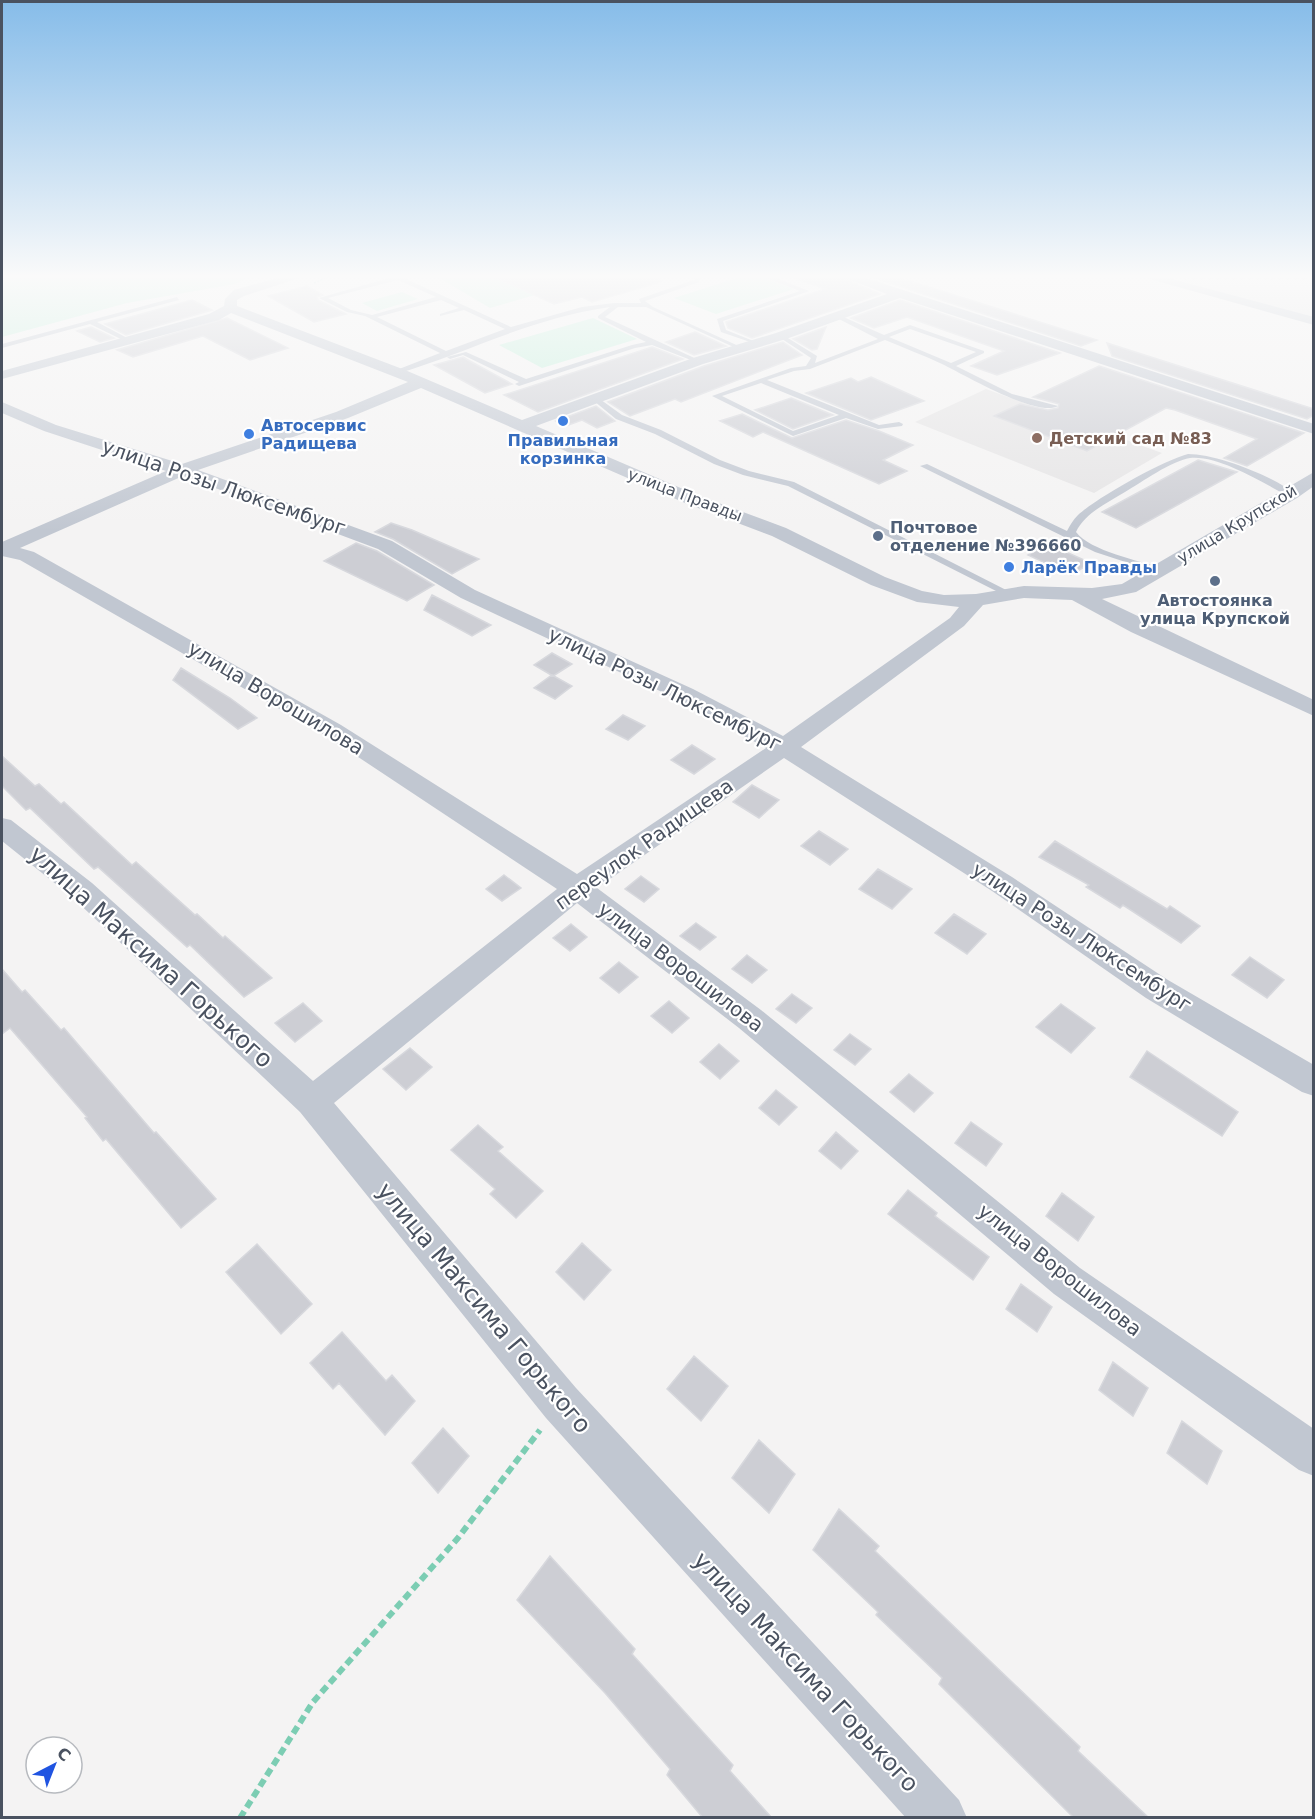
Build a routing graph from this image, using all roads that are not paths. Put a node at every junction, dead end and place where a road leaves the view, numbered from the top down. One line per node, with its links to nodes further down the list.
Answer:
1 (55, 361): 16 (street)
2 (367, 361): 15 (street, улица Правды)
3 (426, 361): 15 (lane)
4 (439, 361): 15 (lane)
5 (480, 361): 6 (lane)
6 (594, 361)
7 (698, 361): 19 (street)
8 (813, 361): 14 (lane)
9 (826, 361): 14 (lane)
10 (937, 361): 13 (lane)
11 (962, 361): 13 (lane)
12 (1103, 361): 25 (street)
13 (950, 366): 20 (lane)
14 (808, 368): 17 (lane)
15 (398, 373): 18 (street, улица Правды)
16 (2, 375)
17 (760, 380): 22 (lane); 22 (lane)
18 (421, 382): 24 (street, улица Правды); 27 (street)
19 (597, 399): 24 (street); 32 (lane)
20 (1054, 406)
21 (2, 407): 27 (street, улица Розы Люксембург)
22 (846, 415): 23 (lane)
23 (899, 424)
24 (521, 426): 34 (street, улица Правды)
25 (1312, 429)
26 (924, 466): 29 (lane)
27 (182, 470): 30 (street); 36 (street, улица Розы Люксембург)
28 (1305, 486): 29 (lane); 31 (street, улица Крупской)
29 (1077, 540): 31 (lane)
30 (2, 550): 38 (street, улица Ворошилова)
31 (1159, 570): 33 (street, улица Крупской)
32 (1009, 594): 33 (street, улица Правды); 34 (street, улица Правды)
33 (1080, 596): 35 (street)
34 (976, 600): 36 (street, переулок Радищева)
35 (1314, 709)
36 (784, 747): 38 (street, переулок Радищева); 39 (street, улица Розы Люксембург)
37 (2, 826): 40 (street, улица Максима Горького)
38 (577, 888): 40 (street, переулок Радищева); 41 (street, улица Ворошилова)
39 (1314, 1082)
40 (312, 1101): 42 (street, улица Максима Горького)
41 (1314, 1455)
42 (941, 1818)

